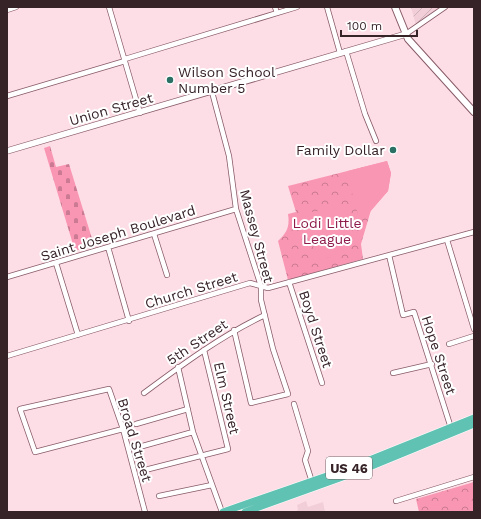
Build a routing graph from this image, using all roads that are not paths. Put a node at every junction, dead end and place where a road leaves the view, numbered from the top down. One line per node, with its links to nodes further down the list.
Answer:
1 (16, 7): 8 (street)
2 (109, 7): 13 (street)
3 (275, 7): 9 (street)
4 (297, 7): 9 (street)
5 (327, 7): 12 (street)
6 (395, 7): 10 (main road)
7 (445, 7): 10 (street)
8 (7, 10)
9 (277, 13): 13 (street)
10 (406, 34): 11 (street, Union Street); 16 (main road)
11 (346, 51): 12 (street, Union Street); 18 (street)
12 (340, 53): 14 (street, Union Street)
13 (125, 60): 15 (street); 17 (street)
14 (212, 92): 17 (street, Union Street); 20 (street, Massey Street)
15 (7, 96)
16 (474, 112)
17 (140, 113): 19 (street, Union Street)
18 (376, 141)
19 (7, 151)
20 (236, 209): 22 (street, Saint Joseph Boulevard); 30 (street, Massey Street)
21 (474, 232): 23 (street, Church Street)
22 (154, 234): 24 (street, Saint Joseph Boulevard); 27 (street)
23 (447, 240): 25 (street, Church Street); 33 (street)
24 (108, 247): 26 (street, Saint Joseph Boulevard); 32 (street)
25 (389, 255): 29 (street, Church Street); 40 (street, Hope Street)
26 (56, 263): 28 (street, Saint Joseph Boulevard); 35 (street)
27 (167, 275)
28 (7, 277)
29 (289, 282): 30 (street, Church Street); 43 (street, Boyd Street)
30 (261, 286): 31 (street, Massey Street); 32 (street, Church Street)
31 (265, 316): 34 (street, 5th Street); 34 (street, Massey Street)
32 (129, 321): 35 (street, Church Street)
33 (474, 329)
34 (234, 330): 38 (street, 5th Street)
35 (78, 335): 39 (street, Church Street)
36 (474, 336): 37 (street)
37 (449, 344)
38 (204, 350): 41 (street, 5th Street); 54 (street, Elm Street)
39 (7, 356)
40 (432, 364): 42 (street); 50 (street, Hope Street)
41 (178, 367): 44 (street, 5th Street); 46 (street)
42 (393, 373)
43 (322, 383)
44 (144, 393)
45 (294, 404): 57 (street)
46 (188, 409): 48 (street); 52 (street)
47 (474, 418): 50 (highway, US 46)
48 (136, 424)
49 (474, 424): 63 (highway, US 46)
50 (451, 428): 57 (highway, US 46)
51 (123, 429): 51 (street, Broad Street); 61 (street, Broad Street)
52 (193, 432): 53 (street); 54 (street)
53 (139, 447)
54 (202, 456): 55 (street); 58 (street)
55 (145, 470)
56 (474, 477): 60 (street)
57 (312, 482): 62 (highway, US 46)
58 (212, 485): 59 (street); 62 (street)
59 (159, 496)
60 (396, 500)
61 (145, 512)
62 (222, 512)
63 (245, 512)

